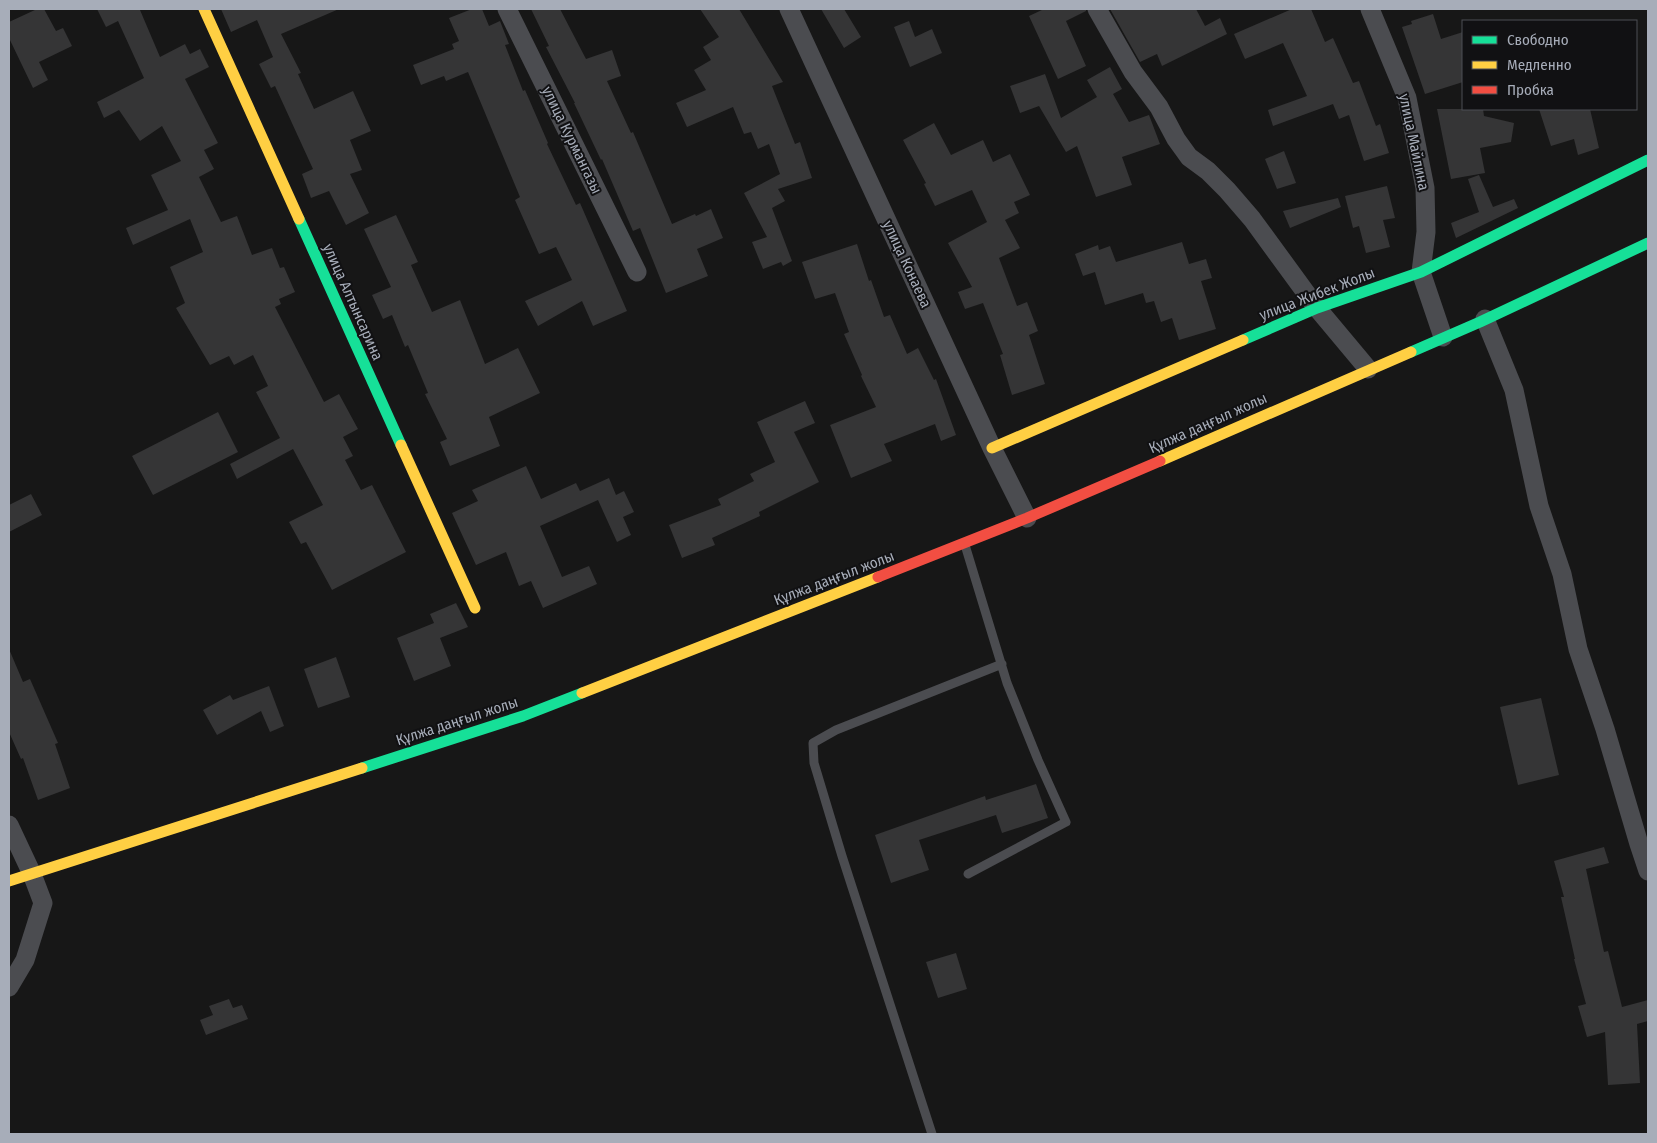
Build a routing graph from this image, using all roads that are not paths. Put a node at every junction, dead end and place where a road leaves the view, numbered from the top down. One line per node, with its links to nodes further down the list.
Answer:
1 (204, 9): 17 (main road, улица Алтынсарина)
2 (507, 9): 8 (street, улица Курмангазы)
3 (789, 9): 14 (street, улица Конаева)
4 (1097, 9): 10 (street)
5 (1370, 9): 9 (street, улица Майлина)
6 (1648, 160): 9 (main road, улица Жибек Жолы)
7 (1648, 243): 11 (main road, Құлжа даңғыл жолы)
8 (637, 272)
9 (1421, 272): 10 (main road, улица Жибек Жолы); 12 (street, улица Майлина)
10 (1318, 308): 13 (street); 14 (main road, улица Жибек Жолы)
11 (1485, 319): 12 (main road, Құлжа даңғыл жолы); 20 (street)
12 (1443, 337): 13 (main road, Құлжа даңғыл жолы)
13 (1368, 369): 15 (main road, Құлжа даңғыл жолы)
14 (992, 448): 15 (street, улица Конаева)
15 (1027, 518): 16 (main road, Құлжа даңғыл жолы)
16 (964, 543): 18 (lane); 21 (main road, Құлжа даңғыл жолы)
17 (475, 608)
18 (1002, 664): 22 (lane); 25 (lane)
19 (9, 826): 21 (street)
20 (1648, 871)
21 (32, 874): 23 (main road, Құлжа даңғыл жолы); 24 (street)
22 (968, 874)
23 (9, 881)
24 (9, 987)
25 (932, 1134)

